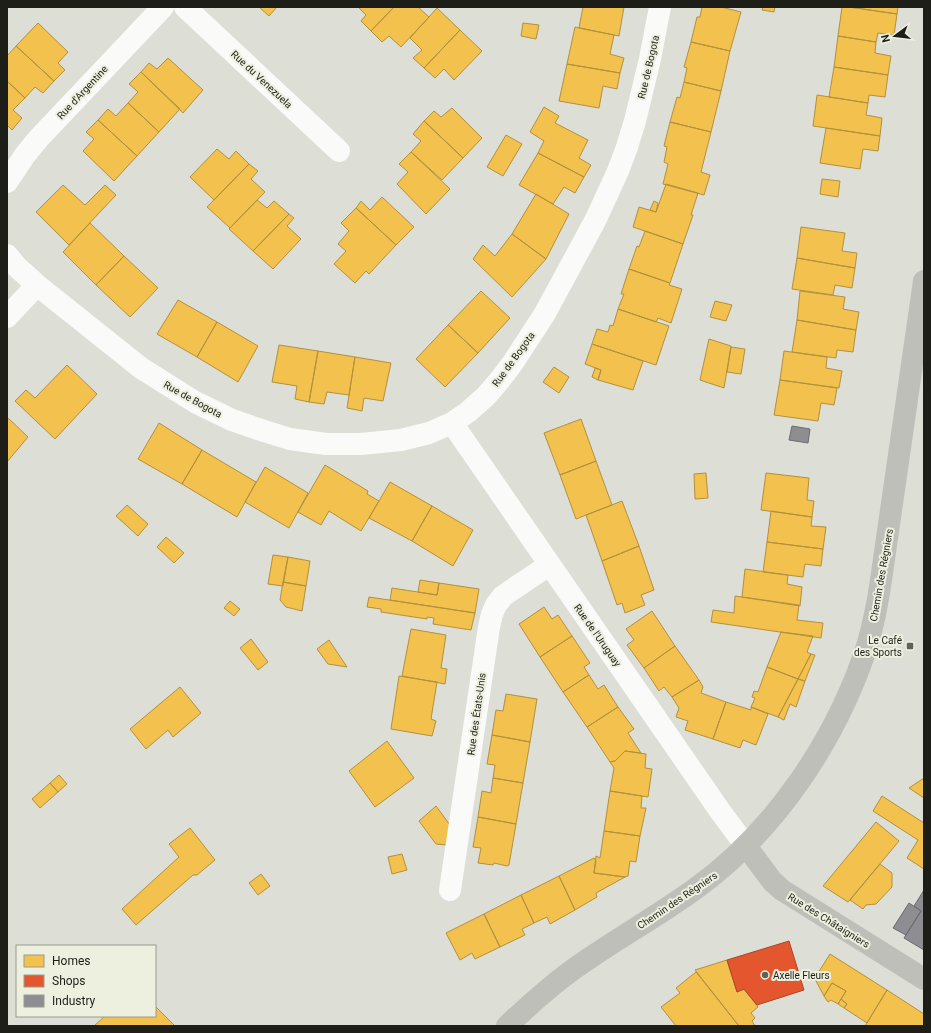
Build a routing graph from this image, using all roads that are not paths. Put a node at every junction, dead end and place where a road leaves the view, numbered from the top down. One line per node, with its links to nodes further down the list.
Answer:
1 (163, 7): 5 (street, Rue d'Argentine)
2 (186, 7): 4 (street, Rue du Venezuela)
3 (660, 7): 10 (street, Rue de Bogota)
4 (339, 151)
5 (7, 182)
6 (7, 255): 8 (street)
7 (924, 281): 12 (main road, Chemin des Régniers)
8 (37, 285): 9 (street); 10 (street, Rue de Bogota)
9 (7, 317)
10 (452, 423): 11 (street, Rue de l'Uruguay)
11 (550, 564): 12 (street, Rue de l'Uruguay); 13 (street, Rue des États-Unis)
12 (746, 846): 14 (main road, Rue des Châtaigniers); 15 (main road, Chemin des Régniers)
13 (450, 890)
14 (924, 979)
15 (507, 1026)

